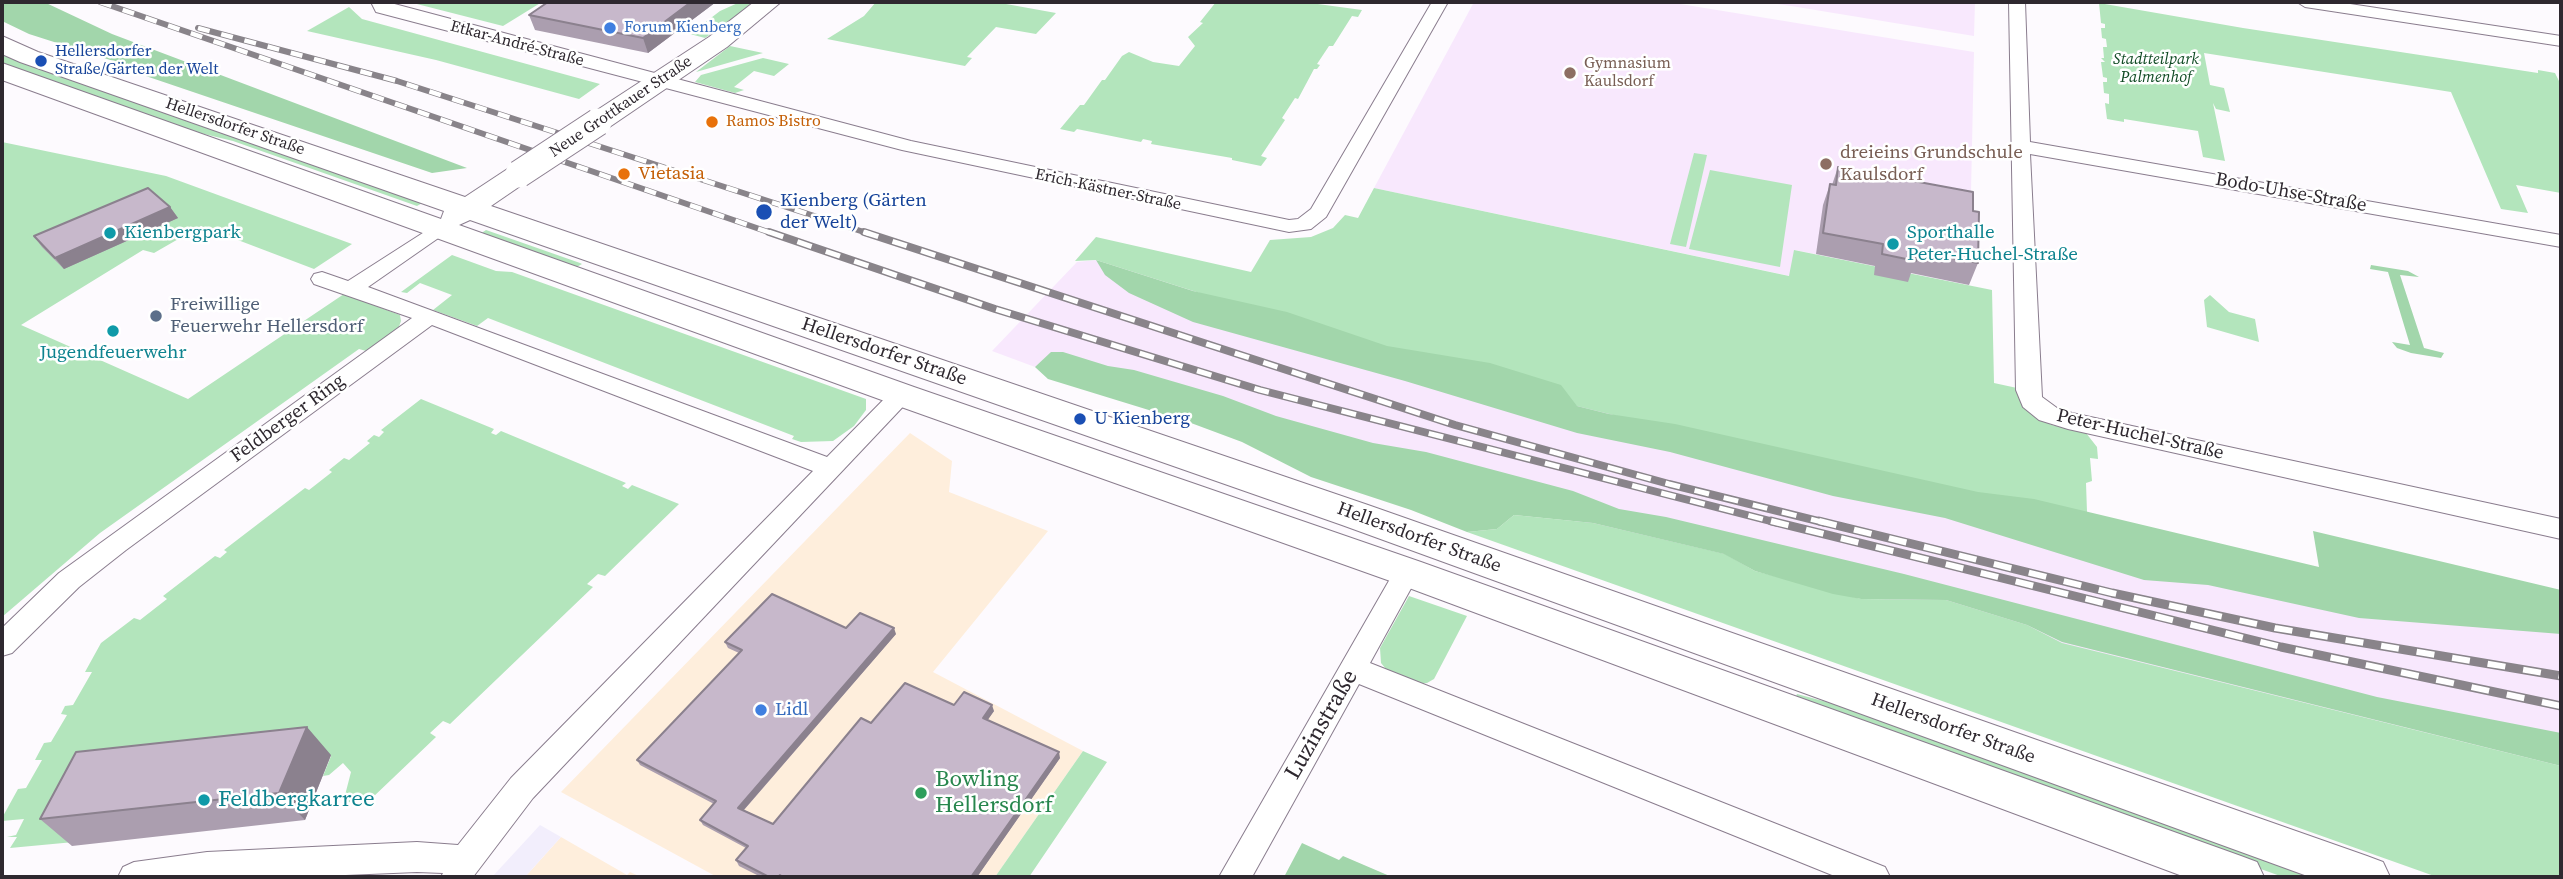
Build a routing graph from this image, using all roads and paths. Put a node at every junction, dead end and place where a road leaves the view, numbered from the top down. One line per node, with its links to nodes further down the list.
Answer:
1 (379, 2): 9 (street, Etkar-André-Straße)
2 (769, 2): 9 (main road, Neue Grottkauer Straße)
3 (1440, 2): 9 (street, Erich-Kästner-Straße)
4 (2017, 2): 10 (street, Peter-Huchel-Straße)
5 (2305, 2): 6 (street)
6 (2561, 41)
7 (2, 44): 11 (main road, Hellersdorfer Straße)
8 (2, 72): 11 (main road, Hellersdorfer Straße)
9 (659, 81): 11 (main road, Neue Grottkauer Straße, bridge)
10 (2020, 146): 12 (street, Bodo-Uhse-Straße); 18 (street, Peter-Huchel-Straße)
11 (455, 218): 14 (street); 16 (main road, Hellersdorfer Straße); 19 (main road, Hellersdorfer Straße)
12 (2561, 241)
13 (322, 279): 14 (street)
14 (352, 288): 15 (street)
15 (429, 316): 17 (street); 20 (street, Feldberger Ring)
16 (902, 395): 17 (street); 19 (main road, Hellersdorfer Straße)
17 (831, 468): 22 (street)
18 (2561, 529)
19 (1415, 556): 21 (street, Luzinstraße); 26 (main road, Hellersdorfer Straße); 27 (main road, Hellersdorfer Straße)
20 (2, 645)
21 (1353, 669): 24 (street, Luzinstraße); 25 (street)
22 (461, 869): 23 (street)
23 (134, 877)
24 (1235, 877)
25 (1874, 877)
26 (2241, 877)
27 (2367, 877)

